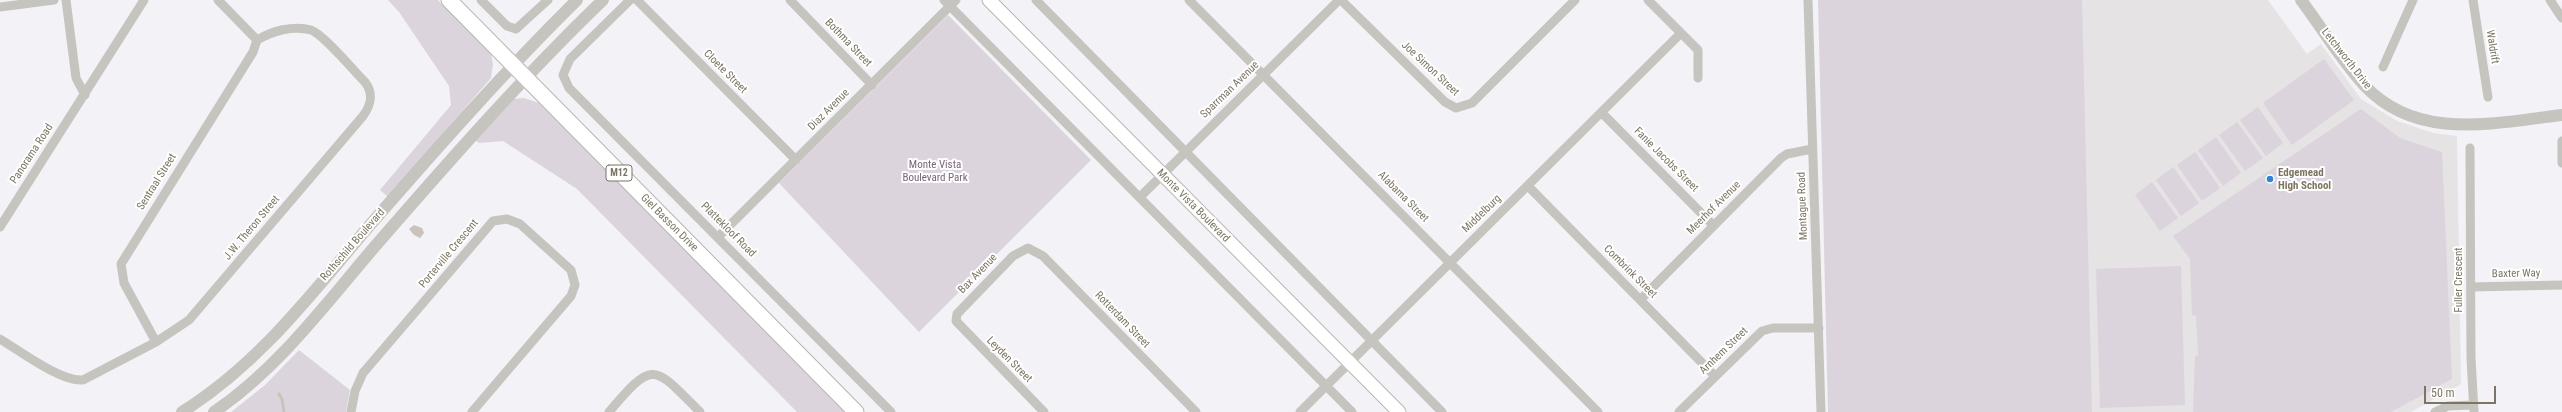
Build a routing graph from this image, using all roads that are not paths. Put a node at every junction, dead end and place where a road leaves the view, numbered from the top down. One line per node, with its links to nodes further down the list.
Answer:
1 (54, 0): 26 (street)
2 (66, 0): 37 (street)
3 (144, 0): 37 (street, Panorama Road)
4 (218, 0): 30 (street)
5 (449, 0): 31 (main road, Giel Basson Drive / M12)
6 (481, 0): 27 (street)
7 (537, 0): 27 (street)
8 (548, 0): 27 (street)
9 (577, 0): 31 (street, Rothschild Boulevard)
10 (603, 0): 34 (street, Rothschild Boulevard)
11 (630, 0): 52 (street, Plattekloof Road)
12 (637, 0): 45 (street, Cloete Street)
13 (790, 0): 36 (street, Bothma Street)
14 (989, 0): 47 (main road, Monte Vista Boulevard)
15 (1036, 0): 44 (street)
16 (1189, 0): 33 (street, Alabama Street)
17 (1340, 0): 18 (street, Joe Simon Street); 33 (street, Sparrman Avenue)
18 (1576, 0)
19 (1648, 0): 29 (street)
20 (1808, 0): 43 (street, Montague Road)
21 (2301, 0): 40 (street, Letchworth Drive)
22 (2413, 0): 32 (street)
23 (2473, 0): 38 (street, Waldrift)
24 (2550, 0): 28 (street)
25 (950, 2): 36 (street, Diaz Avenue); 49 (street)
26 (0, 7)
27 (538, 11)
28 (2562, 18)
29 (1681, 33): 35 (street); 39 (street, Middelburg)
30 (257, 40): 62 (street, Sentraal Street); 62 (street, J.W. Theron Street)
31 (512, 65): 34 (main road, Giel Basson Drive / M12); 67 (street, Rothschild Boulevard)
32 (2383, 67)
33 (1263, 74): 44 (street, Sparrman Avenue); 54 (street, Alabama Street)
34 (524, 78): 68 (street, Rothschild Boulevard); 73 (main road, Giel Basson Drive / M12)
35 (1698, 78)
36 (872, 85): 45 (street, Diaz Avenue)
37 (85, 95): 51 (street, Panorama Road)
38 (2488, 97)
39 (1602, 113): 48 (street, Middelburg); 50 (street, Fanie Jacobs Street)
40 (2562, 115)
41 (2562, 141): 46 (street)
42 (2470, 148): 56 (street, Fuller Crescent)
43 (1812, 149): 50 (street, Meerhof Avenue); 59 (street, Montague Road)
44 (1185, 151): 47 (street, Sparrman Avenue); 61 (street)
45 (796, 160): 52 (street, Diaz Avenue)
46 (2562, 163)
47 (1162, 174): 49 (street, Sparrman Avenue); 63 (main road, Monte Vista Boulevard)
48 (1528, 186): 54 (street, Middelburg); 57 (street, Combrink Street)
49 (1140, 197): 65 (street)
50 (1713, 225): 57 (street, Meerhof Avenue)
51 (0, 226)
52 (718, 237): 74 (street, Plattekloof Road)
53 (1028, 248): 58 (street, Bax Avenue); 76 (street, Rotterdam Street)
54 (1451, 262): 61 (street, Middelburg); 81 (street, Alabama Street)
55 (2562, 285): 56 (street, Baxter Way)
56 (2471, 287): 66 (street, Fuller Crescent)
57 (1641, 299): 64 (street, Combrink Street)
58 (958, 325): 75 (street, Leyden Street)
59 (1819, 328): 64 (street, Arnhem Street); 83 (street, Montague Road)
60 (0, 339): 62 (street, J.W. Theron Street)
61 (1372, 340): 63 (street, Middelburg); 80 (street)
62 (156, 342)
63 (1350, 363): 65 (street, Middelburg); 79 (main road, Monte Vista Boulevard)
64 (1715, 376): 82 (street, Arnhem Street)
65 (1326, 386): 77 (street, Middelburg); 78 (street)
66 (2474, 409): 84 (street)
67 (182, 412)
68 (214, 412)
69 (351, 412): 70 (street, Porterville Crescent)
70 (472, 412)
71 (610, 412): 72 (street)
72 (700, 412)
73 (856, 412)
74 (892, 412)
75 (1044, 412)
76 (1196, 412)
77 (1300, 412)
78 (1352, 412)
79 (1399, 412)
80 (1442, 412)
81 (1598, 412)
82 (1680, 412)
83 (1821, 412)
84 (2435, 412)

